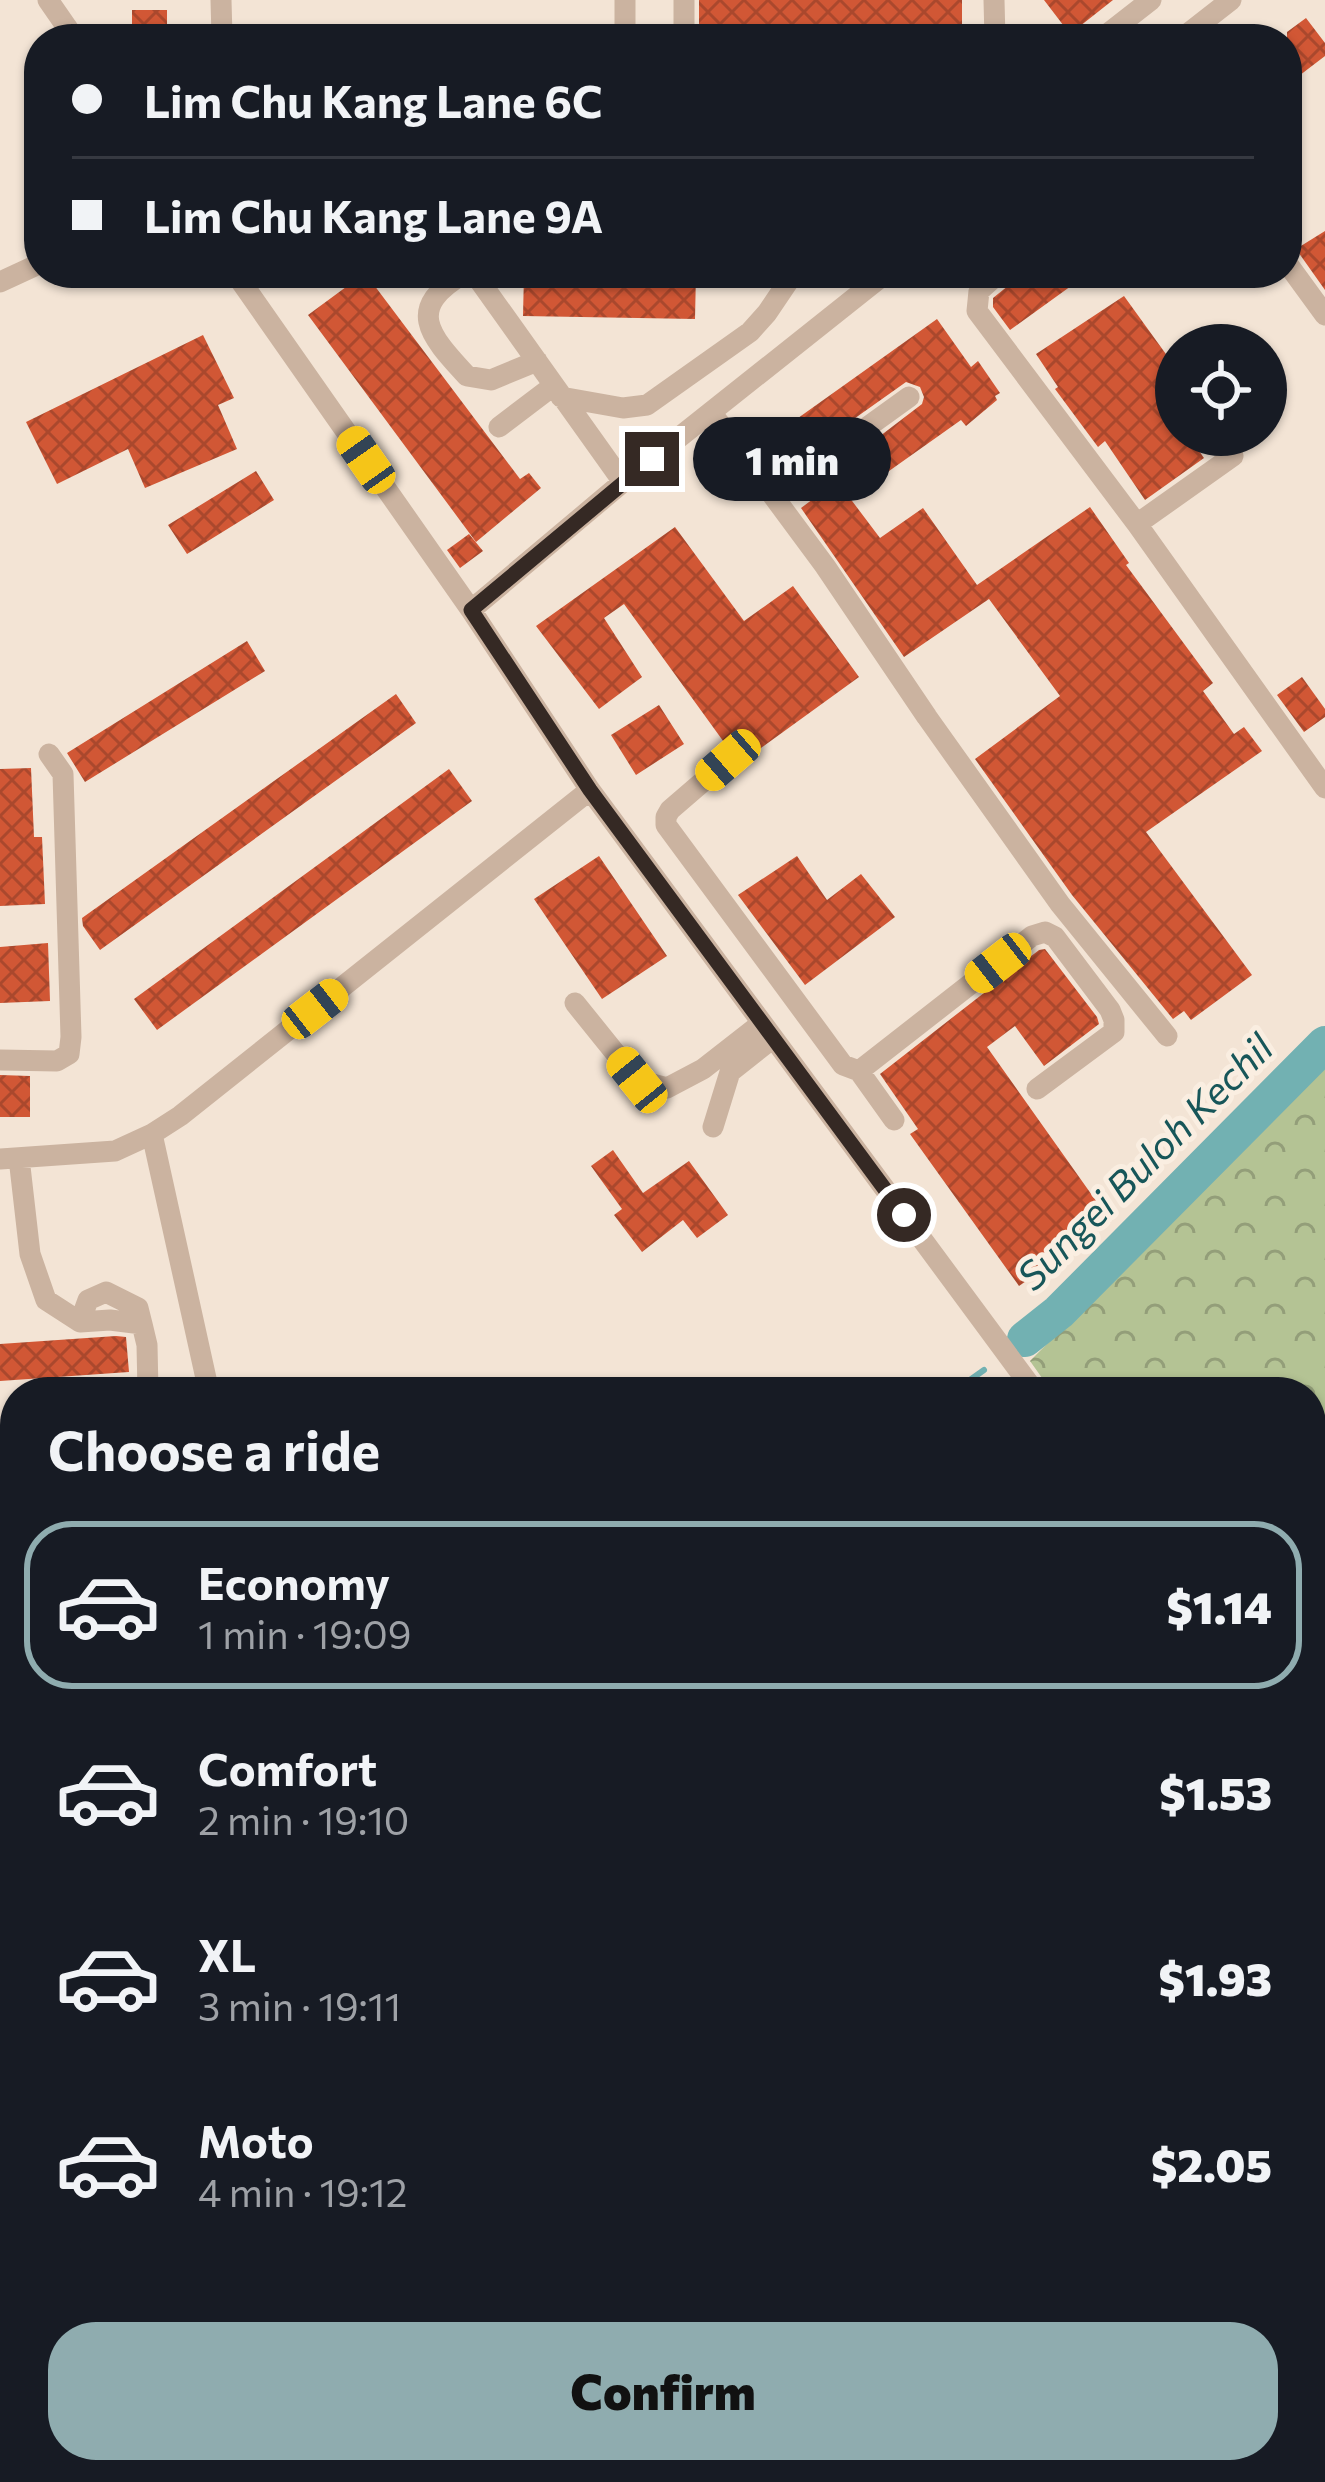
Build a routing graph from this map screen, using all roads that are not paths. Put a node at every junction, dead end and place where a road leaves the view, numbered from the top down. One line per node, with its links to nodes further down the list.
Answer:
1 (1150, 0): 3 (street)
2 (1231, 0): 4 (street)
3 (1120, 24)
4 (1200, 24)
5 (1302, 281): 12 (street)
6 (246, 288): 22 (street)
7 (441, 288): 13 (street)
8 (485, 288): 13 (street)
9 (784, 288): 14 (street)
10 (867, 288): 16 (street)
11 (982, 288): 21 (street)
12 (1322, 306)
13 (536, 362): 14 (street)
14 (557, 391): 17 (street); 19 (street)
15 (910, 397): 20 (street)
16 (711, 412): 19 (street); 20 (street)
17 (499, 427)
18 (1233, 456): 21 (street)
19 (622, 482): 22 (street)
20 (773, 495): 31 (street)
21 (1137, 524): 25 (street)
22 (471, 610): 26 (street)
23 (49, 754): 32 (street)
24 (728, 760): 27 (street)
25 (1325, 788)
26 (590, 790): 28 (street); 37 (street)
27 (676, 839): 28 (street); 33 (street)
28 (645, 863): 30 (street)
29 (575, 1003): 30 (street)
30 (768, 1030): 36 (street); 41 (street)
31 (1167, 1036)
32 (0, 1060)
33 (859, 1071): 34 (street); 35 (street)
34 (1037, 1089)
35 (894, 1120)
36 (712, 1127)
37 (152, 1134): 38 (street); 40 (street)
38 (9, 1159): 39 (street)
39 (148, 1377)
40 (206, 1377)
41 (1024, 1377)

